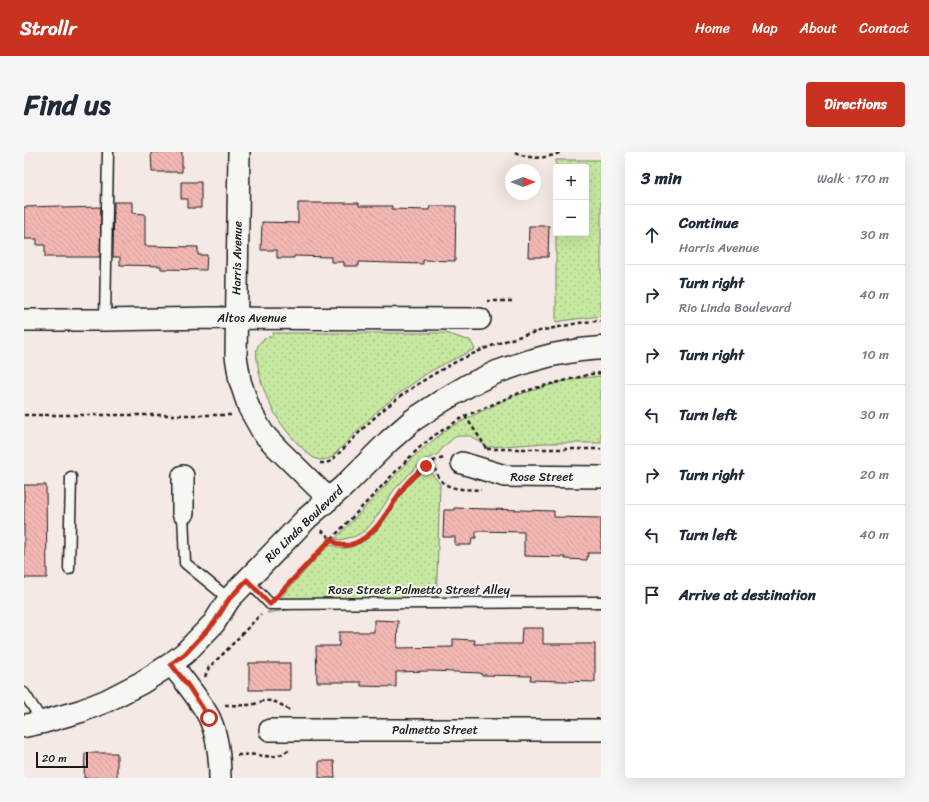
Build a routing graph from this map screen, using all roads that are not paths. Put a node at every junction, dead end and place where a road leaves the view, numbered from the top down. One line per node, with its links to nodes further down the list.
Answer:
1 (108, 152): 6 (lane)
2 (239, 152): 4 (street, Harris Avenue)
3 (481, 310): 4 (street, Altos Avenue)
4 (236, 318): 6 (street, Altos Avenue); 12 (street, Harris Avenue)
5 (24, 320): 6 (street, Altos Avenue)
6 (105, 320)
7 (601, 348): 12 (main road, Rio Linda Boulevard)
8 (462, 462): 11 (street, Rose Street)
9 (183, 476): 13 (street)
10 (71, 477): 14 (lane)
11 (601, 477)
12 (329, 499): 15 (main road, Rio Linda Boulevard)
13 (183, 513): 16 (lane)
14 (69, 569)
15 (247, 580): 16 (main road, Rio Linda Boulevard); 17 (lane, Rose Street Palmetto Street Alley)
16 (229, 599): 18 (main road, Rio Linda Boulevard)
17 (601, 602)
18 (171, 664): 20 (main road, Rio Linda Boulevard); 23 (street)
19 (24, 693): 20 (lane)
20 (34, 724)
21 (270, 730): 22 (street, Palmetto Street)
22 (601, 730)
23 (220, 778)

